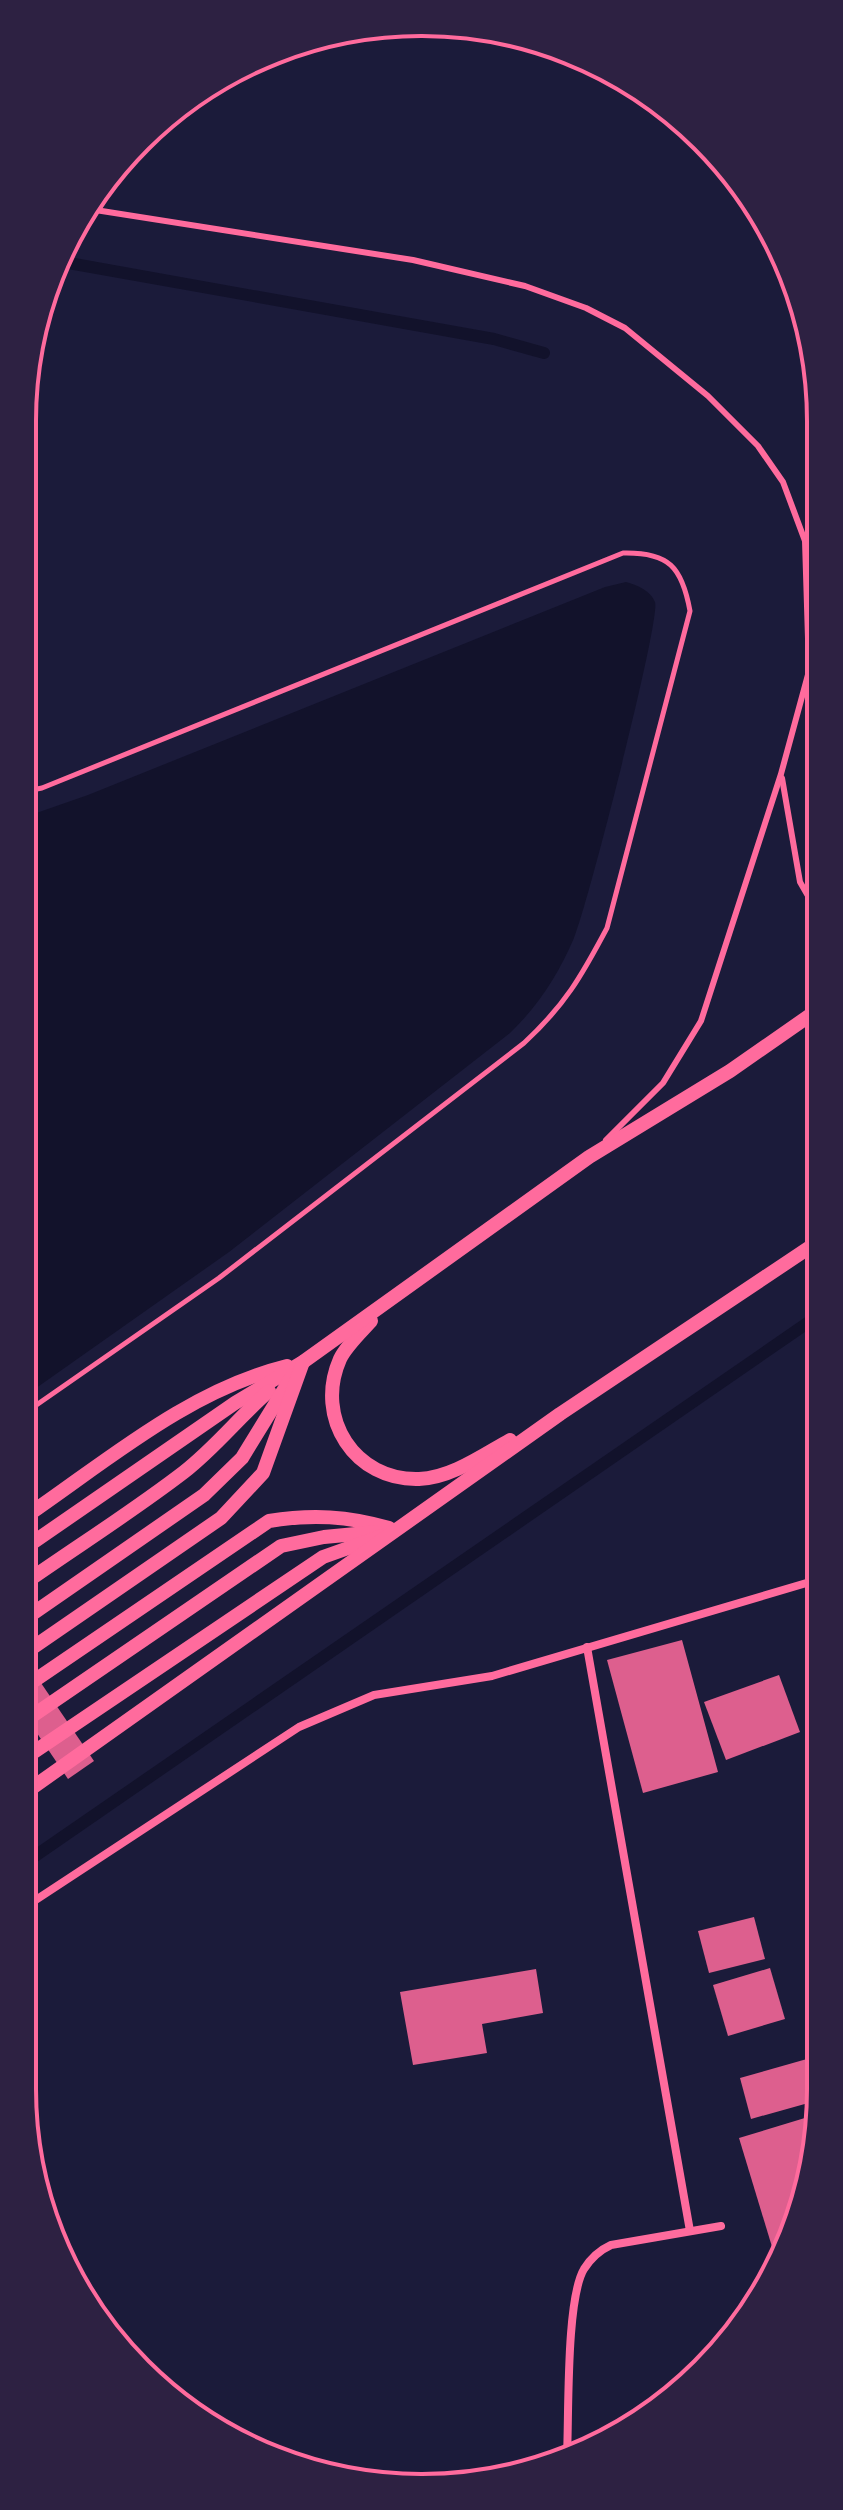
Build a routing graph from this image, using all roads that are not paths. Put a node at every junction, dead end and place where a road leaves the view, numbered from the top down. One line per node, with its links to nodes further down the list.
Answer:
1 (99, 211): 2 (lane)
2 (807, 606)
3 (807, 678): 4 (lane)
4 (781, 774): 5 (lane); 7 (lane)
5 (807, 894)
6 (807, 1017): 7 (street)
7 (589, 1157): 9 (street)
8 (807, 1249): 11 (street)
9 (392, 1299): 10 (street); 11 (street)
10 (303, 1362): 12 (street); 14 (street); 15 (street); 17 (street); 18 (street)
11 (560, 1414): 13 (street)
12 (36, 1509)
13 (397, 1531): 20 (street); 21 (street); 22 (street); 23 (street)
14 (36, 1540)
15 (36, 1575)
16 (807, 1583): 19 (street)
17 (36, 1611)
18 (36, 1645)
19 (587, 1647): 24 (street); 26 (street)
20 (36, 1679)
21 (36, 1713)
22 (36, 1751)
23 (36, 1785)
24 (36, 1900)
25 (721, 2226): 26 (street)
26 (690, 2231): 27 (street)
27 (567, 2446)

